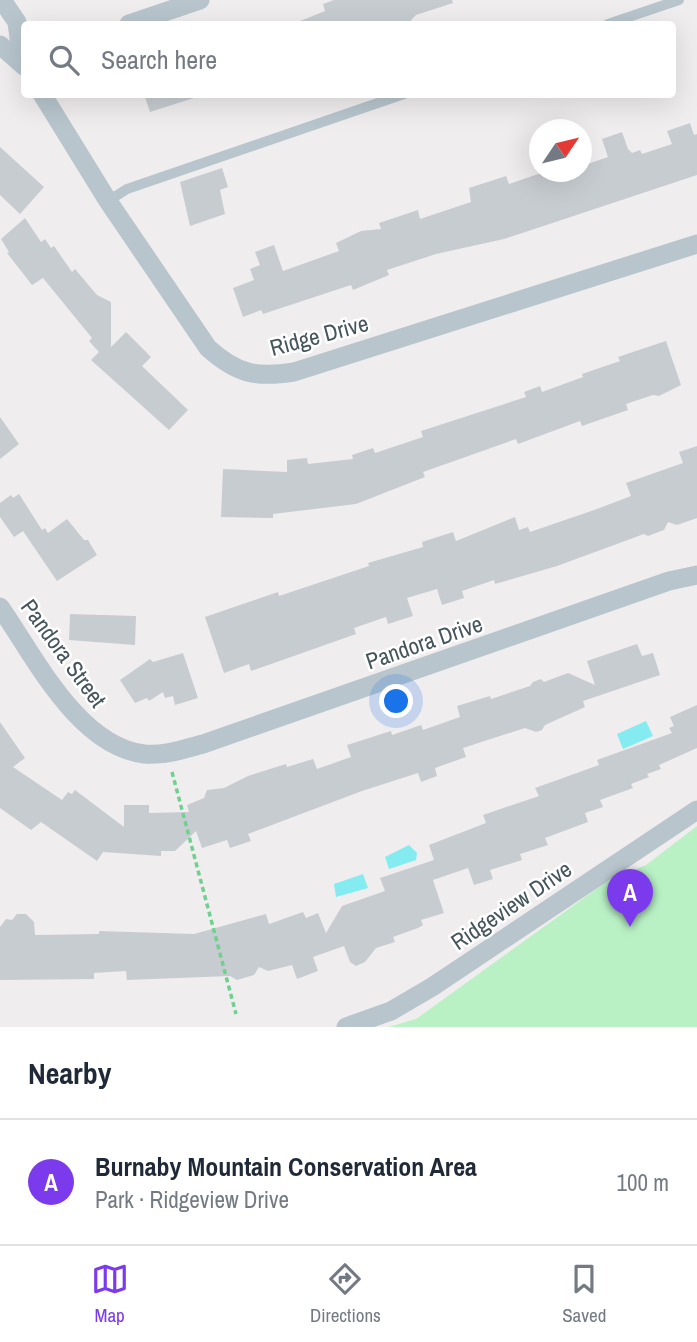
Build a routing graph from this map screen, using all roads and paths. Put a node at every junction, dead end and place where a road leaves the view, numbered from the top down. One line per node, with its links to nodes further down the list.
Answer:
1 (2, 0): 7 (street)
2 (200, 0): 4 (street)
3 (679, 0): 5 (lane)
4 (138, 21)
5 (617, 21)
6 (0, 45): 8 (street)
7 (21, 45)
8 (21, 61)
9 (44, 98): 11 (street, Ridge Drive)
10 (392, 98): 11 (lane)
11 (108, 201): 12 (street, Ridge Drive)
12 (697, 244)
13 (697, 575): 15 (street, Pandora Drive)
14 (0, 607): 15 (street, Pandora Street)
15 (168, 758): 17 (path)
16 (697, 810): 18 (street, Ridgeview Drive)
17 (236, 1014)
18 (345, 1027)

